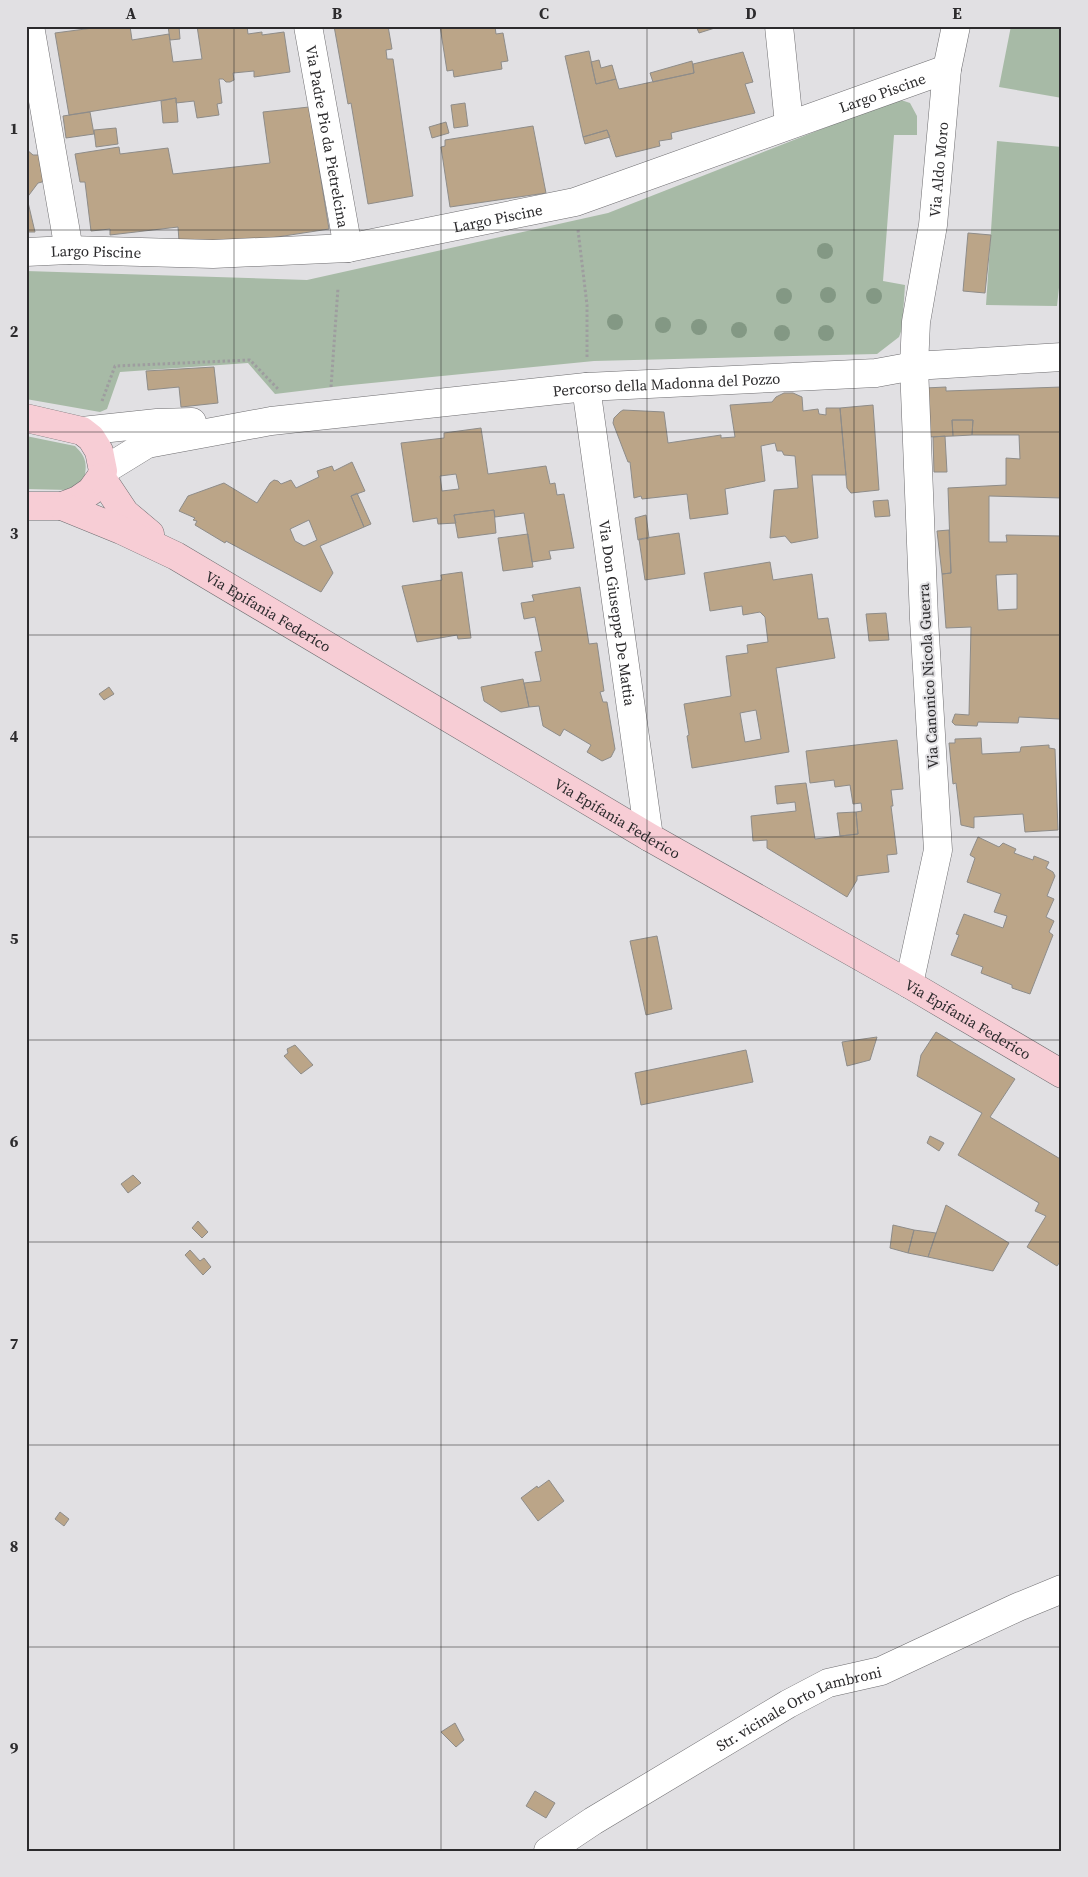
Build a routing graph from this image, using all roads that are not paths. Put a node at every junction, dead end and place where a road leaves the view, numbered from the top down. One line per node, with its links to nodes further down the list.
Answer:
1 (30, 26): 8 (street)
2 (308, 26): 7 (street, Via Padre Pio da Pietrelcina)
3 (779, 26): 6 (street)
4 (956, 26): 5 (street, Via Aldo Moro)
5 (947, 69): 6 (street, Largo Piscine); 11 (street, Via Aldo Moro)
6 (789, 124): 7 (street, Largo Piscine)
7 (348, 248): 8 (street, Largo Piscine)
8 (68, 250): 9 (street, Largo Piscine)
9 (26, 252)
10 (1062, 357): 11 (street, Percorso della Madonna del Pozzo)
11 (914, 366): 12 (street, Percorso della Madonna del Pozzo); 21 (street, Via Canonico Nicola Guerra)
12 (586, 387): 14 (street, Percorso della Madonna del Pozzo); 20 (street, Via Don Giuseppe De Mattia)
13 (26, 418): 15 (main road)
14 (271, 421): 15 (street); 16 (street)
15 (82, 431): 16 (main road, Via Epifania Federico)
16 (102, 474): 18 (main road); 19 (main road, Via Epifania Federico)
17 (26, 506): 18 (main road)
18 (62, 506): 19 (main road, Via Epifania Federico)
19 (176, 556): 20 (main road, Via Epifania Federico)
20 (650, 837): 21 (main road, Via Epifania Federico)
21 (909, 984): 22 (main road, Via Epifania Federico)
22 (1062, 1074)
23 (1062, 1589): 24 (street, Str. vicinale Orto Lambroni)
24 (548, 1851)

